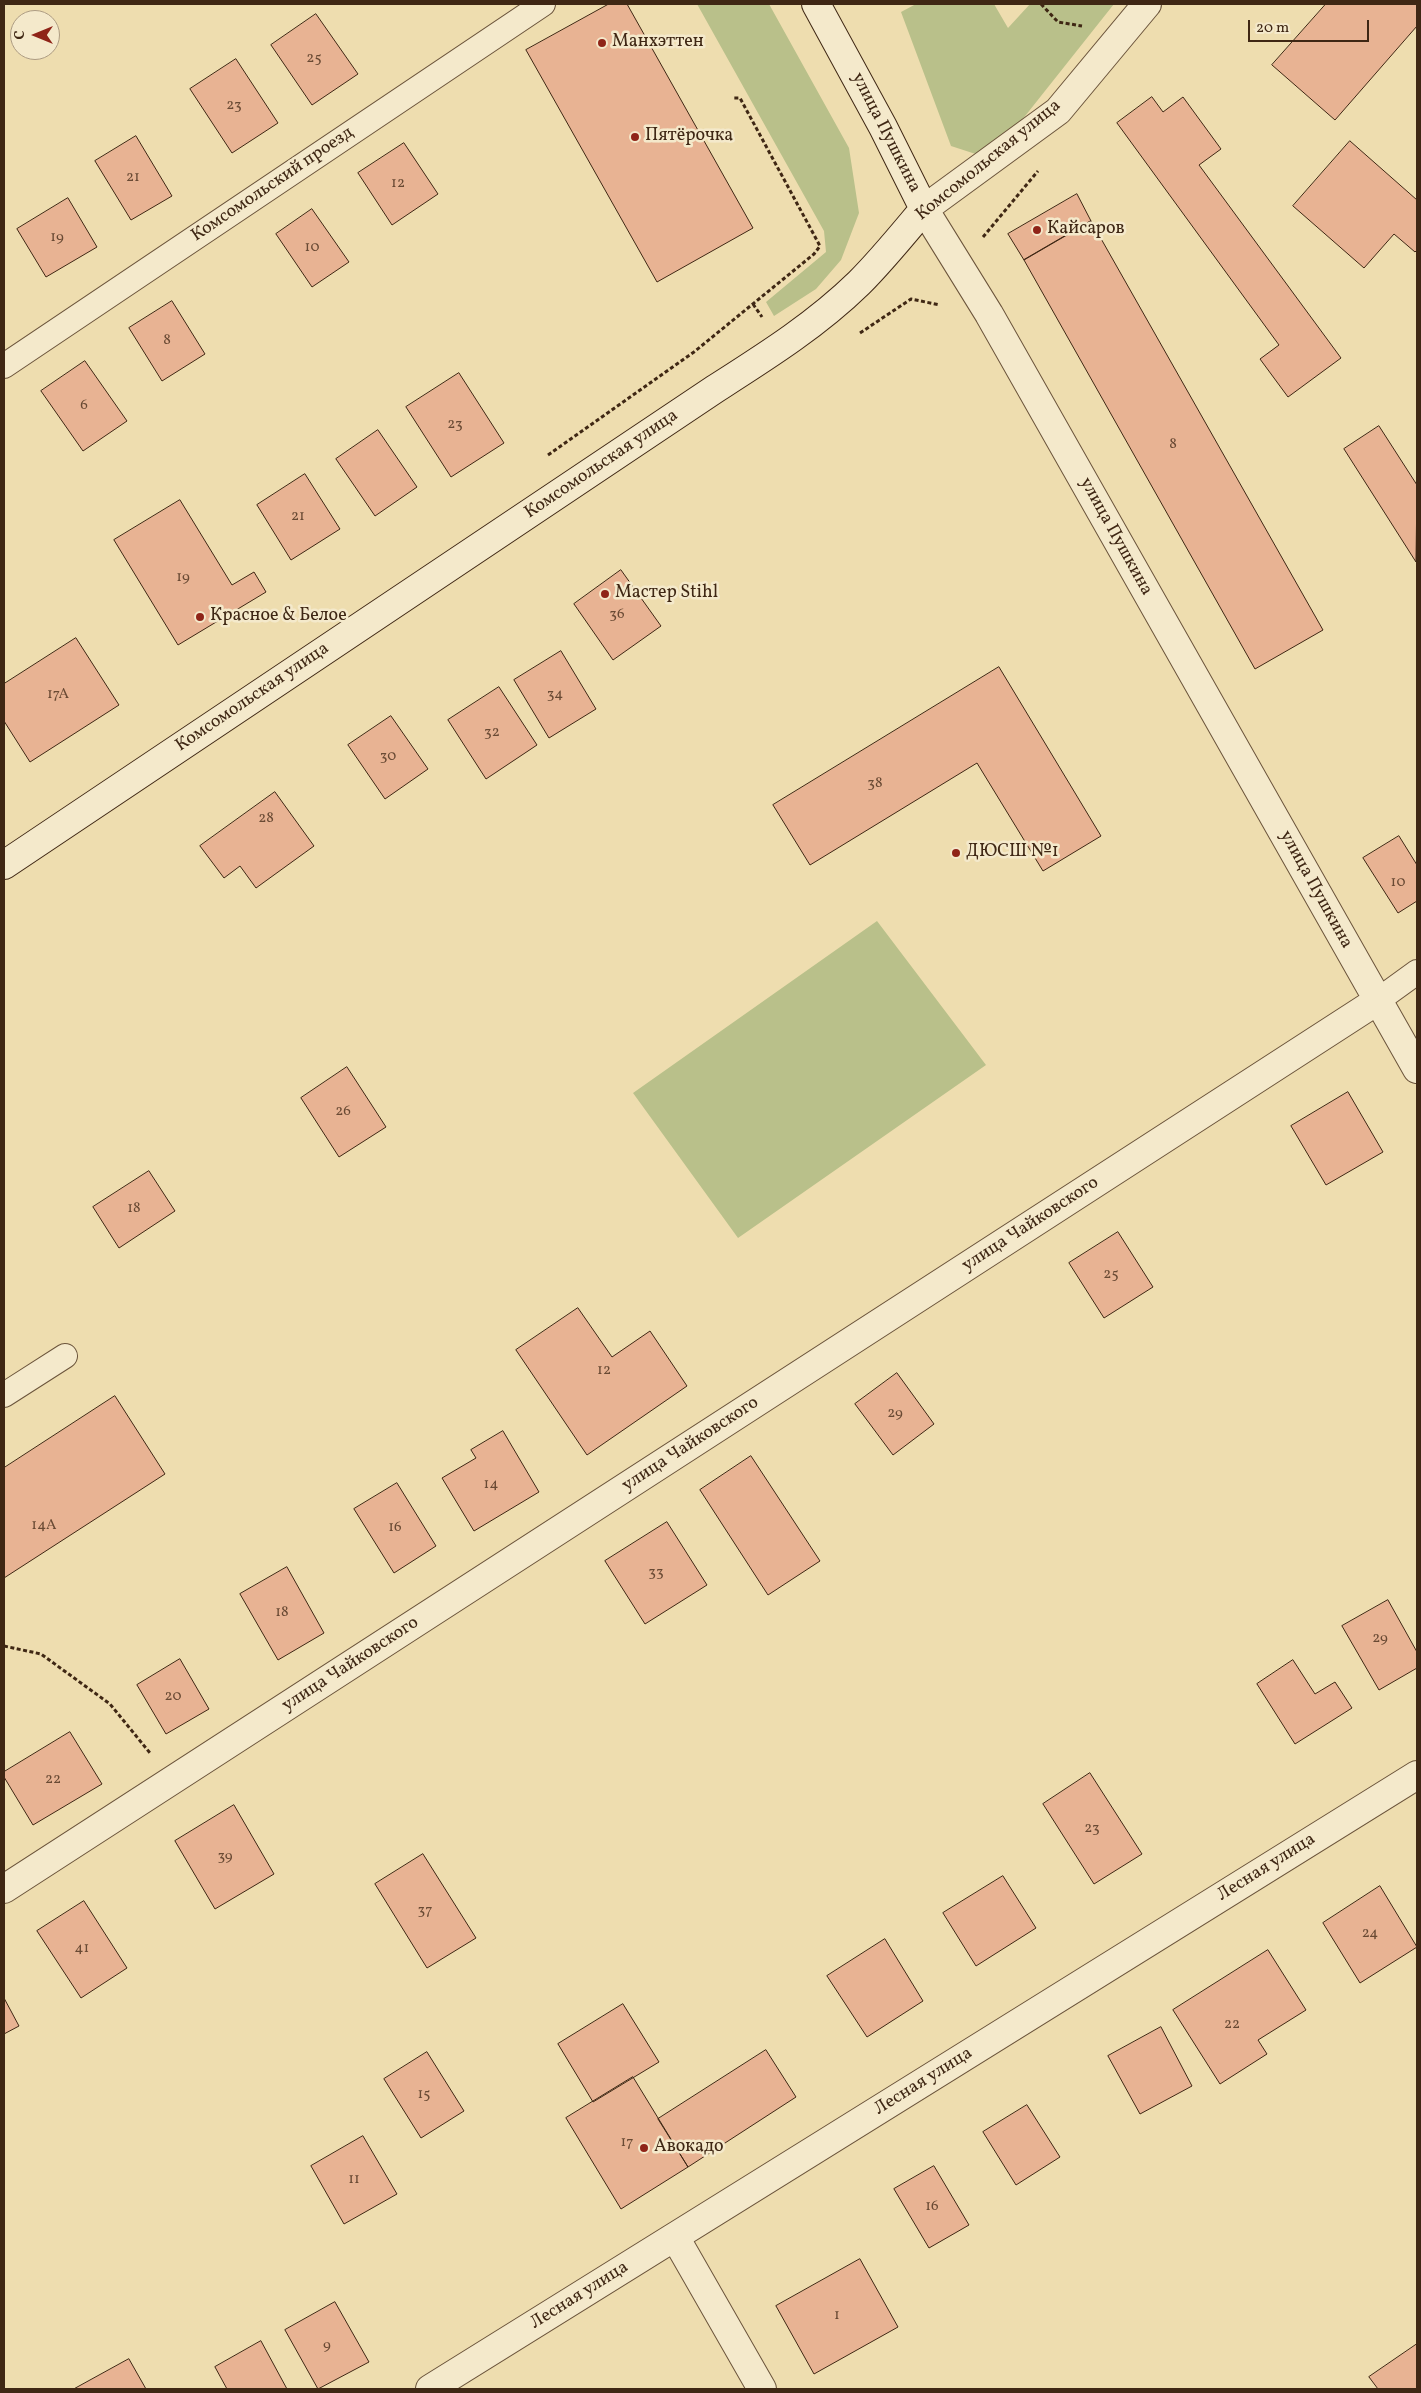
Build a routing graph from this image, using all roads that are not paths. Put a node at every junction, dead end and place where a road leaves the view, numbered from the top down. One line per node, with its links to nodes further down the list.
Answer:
1 (543, 4): 5 (lane, Комсомольский проезд)
2 (816, 4): 4 (street, улица Пушкина)
3 (1147, 4): 4 (street, Комсомольская улица)
4 (924, 209): 6 (street, Комсомольская улица); 8 (street, улица Пушкина)
5 (4, 366)
6 (4, 865)
7 (1417, 972): 8 (lane)
8 (1377, 1001): 9 (street, улица Пушкина); 13 (street, улица Чайковского)
9 (1417, 1069)
10 (65, 1356): 11 (lane)
11 (4, 1395)
12 (1417, 1775): 14 (street, Лесная улица)
13 (4, 1888)
14 (675, 2237): 15 (street, Лесная улица); 16 (street)
15 (430, 2389)
16 (762, 2389)

